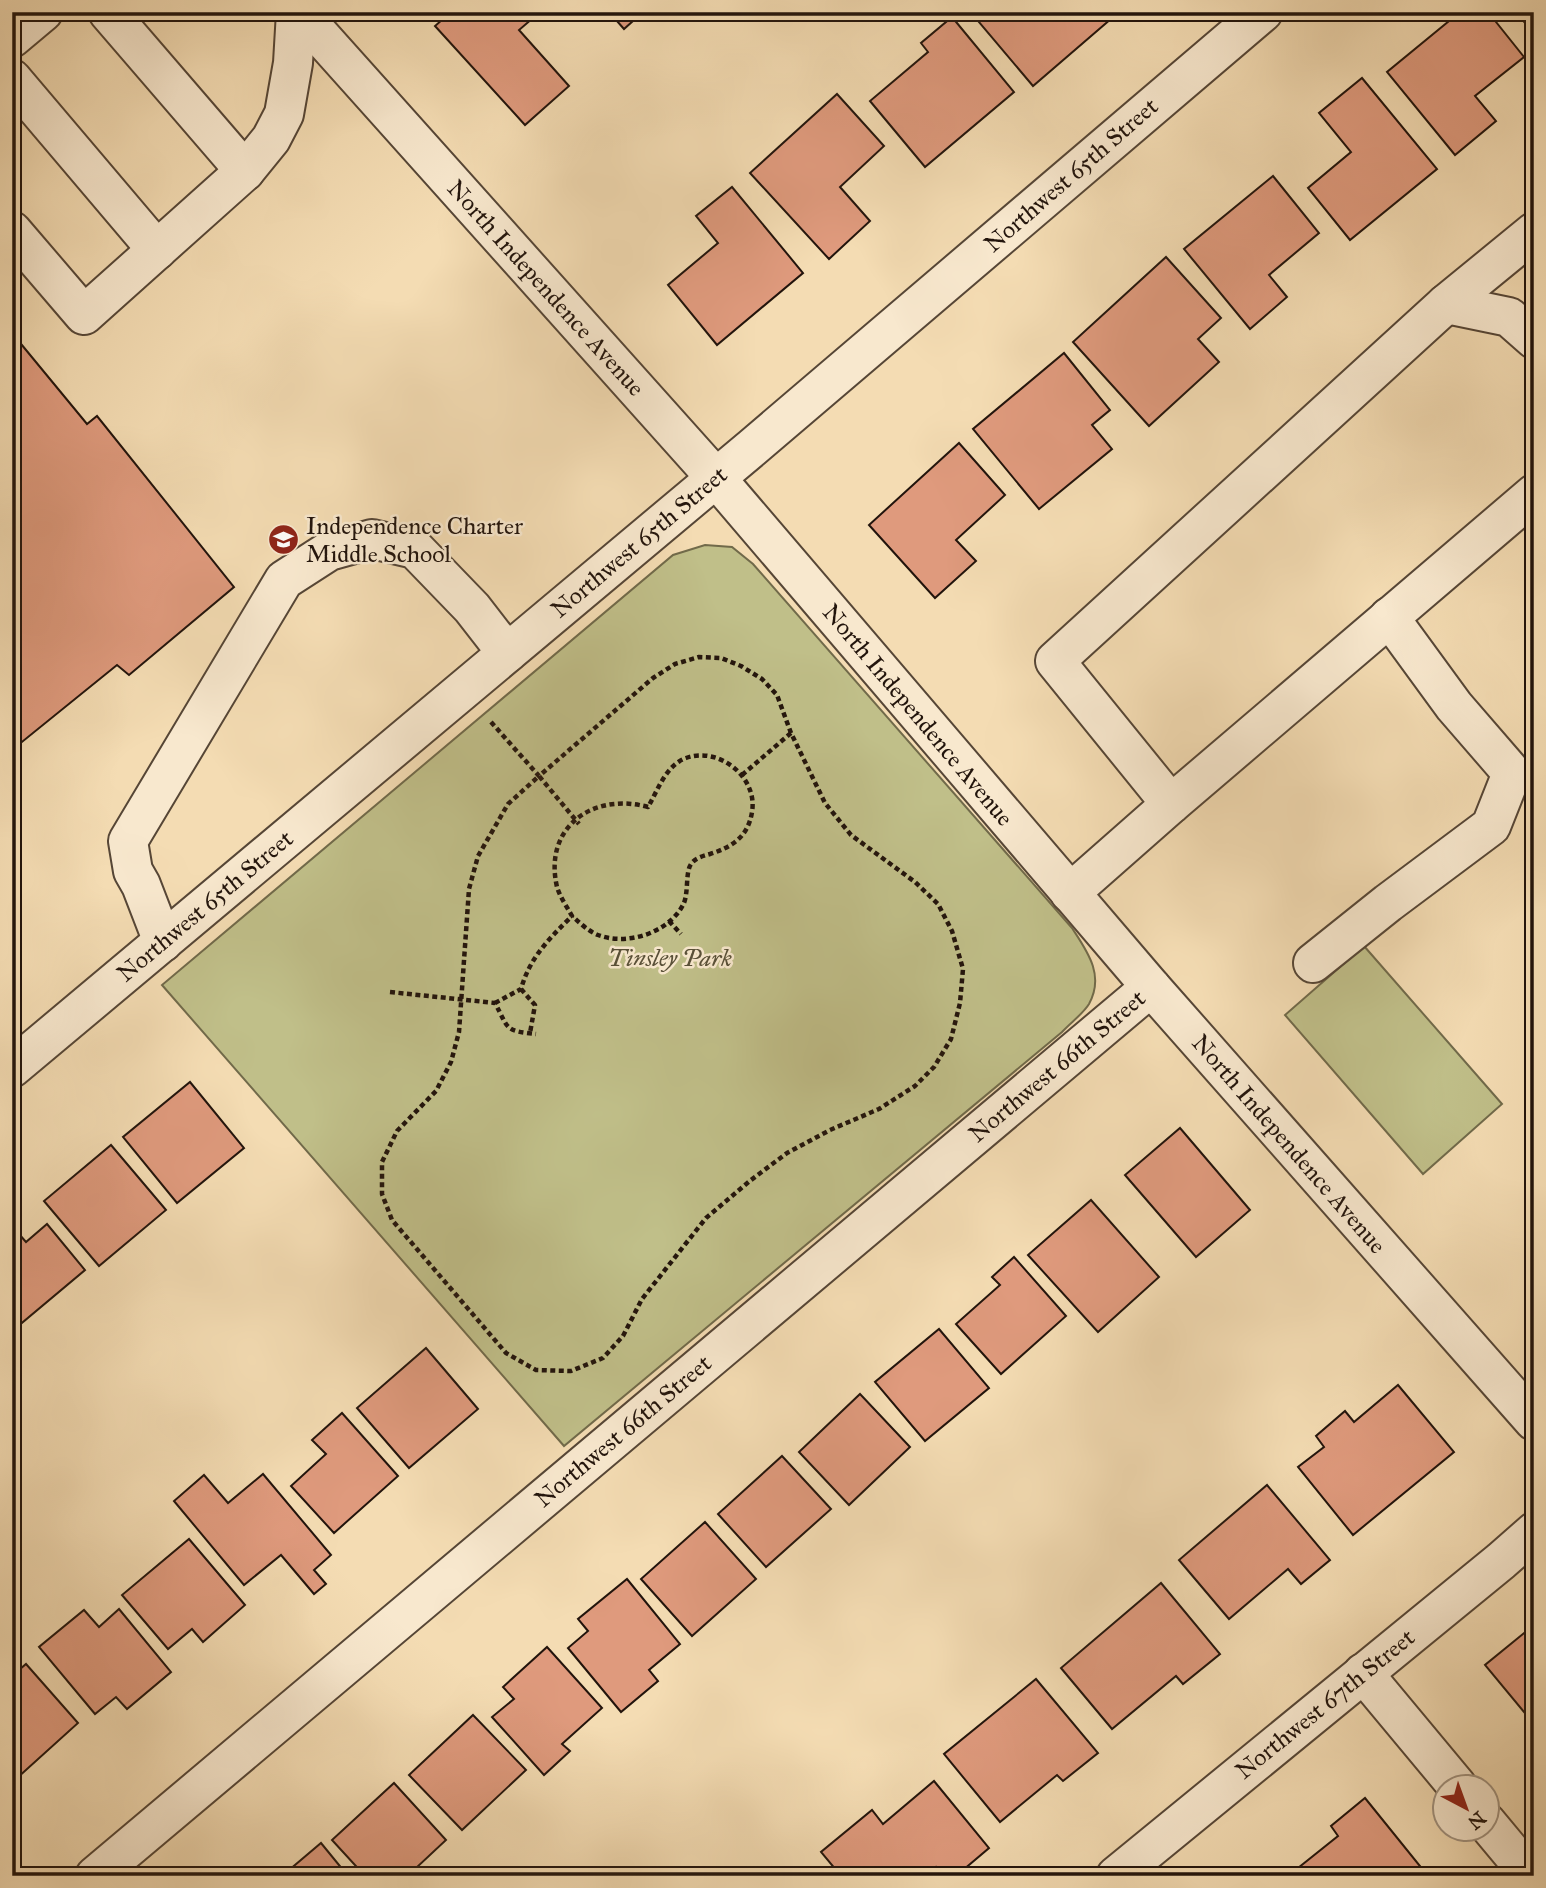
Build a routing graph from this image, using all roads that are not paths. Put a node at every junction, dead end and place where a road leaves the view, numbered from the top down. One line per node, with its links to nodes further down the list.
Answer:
1 (43, 12): 5 (street)
2 (108, 12): 7 (street)
3 (298, 12): 7 (street); 13 (street, North Independence Avenue)
4 (1263, 12): 13 (street, Northwest 65th Street)
5 (12, 38)
6 (12, 79): 10 (street)
7 (245, 171): 10 (street)
8 (12, 231): 10 (street)
9 (1534, 232): 11 (street)
10 (157, 250)
11 (1446, 304): 12 (street); 18 (street)
12 (1534, 339)
13 (716, 478): 16 (street, Northwest 65th Street); 19 (street, North Independence Avenue)
14 (1534, 494): 15 (street)
15 (1389, 617): 17 (street); 18 (street)
16 (507, 653): 20 (street, Northwest 65th Street); 20 (street)
17 (1523, 785): 21 (street)
18 (1171, 804): 19 (street)
19 (1070, 893): 22 (street, North Independence Avenue)
20 (163, 942): 23 (street, Northwest 65th Street)
21 (1313, 963)
22 (1151, 987): 24 (street, North Independence Avenue); 29 (street, Northwest 66th Street)
23 (12, 1068)
24 (1534, 1421)
25 (1534, 1532): 26 (street, Northwest 67th Street)
26 (1363, 1673): 27 (street); 30 (street, Northwest 67th Street)
27 (1445, 1772)
28 (1500, 1839): 31 (street)
29 (95, 1876)
30 (1116, 1876)
31 (1531, 1876)

